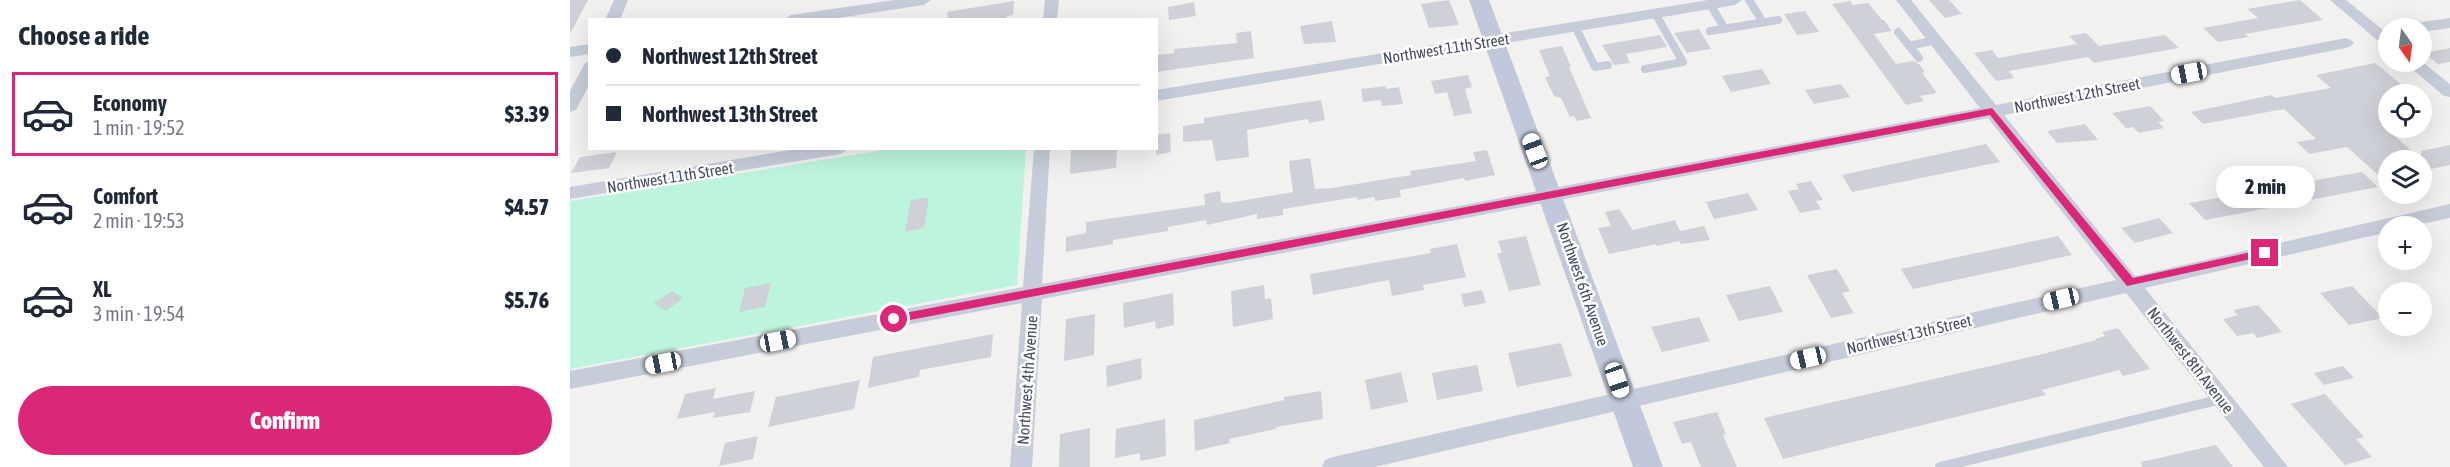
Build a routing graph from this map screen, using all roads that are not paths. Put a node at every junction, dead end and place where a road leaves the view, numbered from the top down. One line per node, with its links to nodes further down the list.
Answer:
1 (621, 0): 14 (street)
2 (825, 0): 13 (street)
3 (850, 0): 13 (street)
4 (924, 0): 13 (street)
5 (1052, 0): 16 (street)
6 (1479, 0): 26 (street, Northwest 6th Avenue)
7 (1735, 0): 11 (street, Northwest 11th Street)
8 (1749, 0): 18 (lane)
9 (1903, 0): 27 (street, Northwest 8th Avenue)
10 (2337, 0): 24 (street)
11 (1710, 4): 12 (street, Northwest 11th Street); 22 (lane)
12 (1655, 13): 20 (street, Northwest 11th Street); 34 (lane)
13 (833, 16): 15 (street)
14 (613, 18)
15 (812, 18)
16 (1050, 18)
17 (1778, 20): 18 (lane)
18 (1764, 22): 22 (lane)
19 (2450, 23): 21 (street)
20 (1575, 26): 26 (street, Northwest 11th Street); 33 (lane)
21 (2432, 26)
22 (1725, 29): 23 (lane)
23 (1710, 31)
24 (2378, 31)
25 (1898, 32): 29 (lane)
26 (1494, 40): 38 (street, Northwest 11th Street); 45 (street, Northwest 6th Avenue)
27 (1935, 40): 29 (lane); 40 (street, Northwest 8th Avenue)
28 (2346, 42): 40 (street, Northwest 12th Street)
29 (1909, 46): 32 (lane)
30 (588, 49): 31 (street)
31 (570, 52)
32 (1919, 58)
33 (1608, 65)
34 (1645, 69)
35 (588, 71): 39 (street)
36 (2425, 72): 37 (street)
37 (2450, 92)
38 (1158, 96)
39 (570, 106)
40 (1992, 111): 45 (street, Northwest 12th Street); 47 (street, Northwest 8th Avenue)
41 (819, 150): 43 (street, Northwest 11th Street)
42 (1042, 150): 48 (street, Northwest 4th Avenue)
43 (797, 152): 44 (street, Northwest 11th Street)
44 (570, 193)
45 (1552, 196): 48 (street, Northwest 12th Street); 51 (street, Northwest 6th Avenue)
46 (2450, 211): 47 (street, Northwest 13th Street)
47 (2130, 283): 50 (street, Northwest 8th Avenue); 51 (street, Northwest 13th Street)
48 (1033, 293): 49 (street, Northwest 12th Street); 52 (street, Northwest 4th Avenue)
49 (570, 380)
50 (2222, 399): 55 (lane); 56 (street, Northwest 8th Avenue)
51 (1624, 400): 53 (street, Northwest 13th Street); 54 (street, Northwest 6th Avenue)
52 (1021, 467)
53 (1333, 467)
54 (1648, 467)
55 (1940, 467)
56 (2277, 467)

